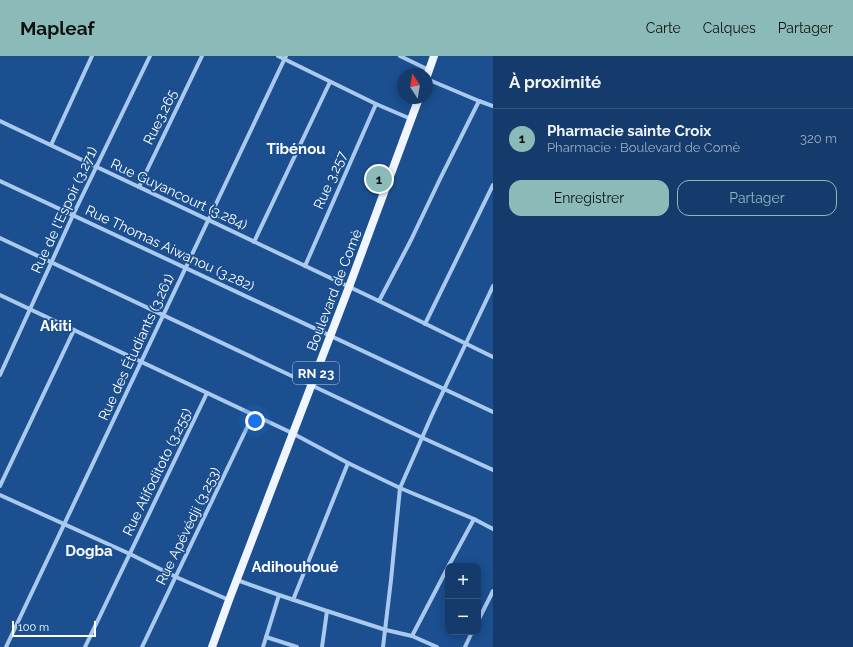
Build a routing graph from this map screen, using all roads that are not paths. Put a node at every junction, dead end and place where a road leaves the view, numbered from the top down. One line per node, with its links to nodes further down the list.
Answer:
1 (92, 56): 18 (street)
2 (150, 56): 19 (street, Rue de l'Espoir (3.271))
3 (202, 56): 22 (street, Rue3.265)
4 (278, 56): 7 (street)
5 (400, 56): 8 (street)
6 (434, 56): 9 (main road)
7 (285, 57): 11 (street); 24 (street, Rue des Étudiants (3.261))
8 (418, 68)
9 (430, 68)
10 (433, 78): 12 (street)
11 (330, 82): 13 (street); 26 (street)
12 (479, 101): 15 (street); 33 (street)
13 (376, 104): 16 (street); 28 (street, Rue 3.257)
14 (417, 104): 16 (main road, Boulevard de Comè / RN 23)
15 (493, 106)
16 (412, 119): 31 (main road, Boulevard de Comè / RN 23)
17 (0, 121): 18 (street, Rue Guyancourt (3.284))
18 (51, 145): 19 (street, Rue Guyancourt (3.284))
19 (96, 167): 22 (street, Rue Guyancourt (3.284)); 23 (street, Rue de l'Espoir (3.271))
20 (0, 180): 23 (street, Rue Thomas Aiwanou (3.282))
21 (493, 185): 36 (street)
22 (139, 187): 24 (street, Rue Guyancourt (3.284))
23 (73, 215): 27 (street, Rue de l'Espoir (3.271)); 29 (street, Rue Thomas Aiwanou (3.282))
24 (208, 220): 26 (street, Rue Guyancourt (3.284)); 29 (street, Rue des Étudiants (3.261))
25 (0, 238): 27 (street)
26 (254, 242): 28 (street, Rue Guyancourt (3.284))
27 (52, 262): 34 (street, Rue de l'Espoir (3.271)); 35 (street)
28 (305, 266): 31 (street, Rue Guyancourt (3.284))
29 (185, 268): 35 (street, Rue des Étudiants (3.261)); 38 (street, Rue Thomas Aiwanou (3.282))
30 (493, 286): 39 (street)
31 (349, 287): 33 (street, Rue Guyancourt (3.284)); 38 (main road, Boulevard de Comè / RN 23)
32 (0, 295): 34 (street)
33 (379, 301): 36 (street, Rue Guyancourt (3.284))
34 (30, 309): 37 (street); 42 (street, Rue de l'Espoir (3.271))
35 (163, 315): 41 (street, Rue des Étudiants (3.261)); 43 (street)
36 (425, 324): 39 (street, Rue Guyancourt (3.284))
37 (74, 330): 41 (street); 52 (street)
38 (330, 336): 43 (main road, Boulevard de Comè / RN 23); 44 (street, Rue Thomas Aiwanou (3.282))
39 (466, 343): 40 (street, Rue Guyancourt (3.284)); 44 (street)
40 (493, 357)
41 (141, 362): 45 (street); 56 (street, Rue des Étudiants (3.261))
42 (0, 375)
43 (312, 385): 48 (main road, Boulevard de Comè / RN 23); 49 (street)
44 (444, 390): 46 (street, Rue Thomas Aiwanou (3.282)); 49 (street)
45 (207, 393): 47 (street); 58 (street, Rue Atifoditoto (3.255))
46 (493, 412)
47 (253, 415): 48 (street); 59 (street, Rue Apévédji (3.253))
48 (292, 433): 50 (street); 60 (main road, Boulevard de Comè / RN 23)
49 (423, 438): 51 (street); 53 (street)
50 (348, 463): 53 (street); 64 (street)
51 (493, 470)
52 (0, 486)
53 (400, 488): 55 (street); 67 (street)
54 (0, 494): 56 (street)
55 (474, 519): 57 (street); 69 (street)
56 (64, 524): 58 (street); 71 (street, Rue des Étudiants (3.261))
57 (493, 529)
58 (130, 554): 59 (street); 72 (street, Rue Atifoditoto (3.255))
59 (176, 577): 63 (street); 73 (street, Rue Apévédji (3.253))
60 (237, 580): 62 (street); 63 (main road, Boulevard de Comè / RN 23)
61 (493, 591): 66 (street)
62 (279, 595): 64 (street); 70 (street)
63 (229, 600): 74 (main road, Boulevard de Comè / RN 23)
64 (293, 600): 65 (street)
65 (327, 611): 67 (street); 77 (street)
66 (481, 615)
67 (386, 630): 69 (street); 78 (street)
68 (471, 635): 80 (street)
69 (412, 636): 79 (street)
70 (266, 637): 75 (street); 76 (street)
71 (6, 647)
72 (85, 647)
73 (142, 647)
74 (212, 647)
75 (263, 647)
76 (297, 647)
77 (322, 647)
78 (383, 647)
79 (435, 647)
80 (465, 647)

